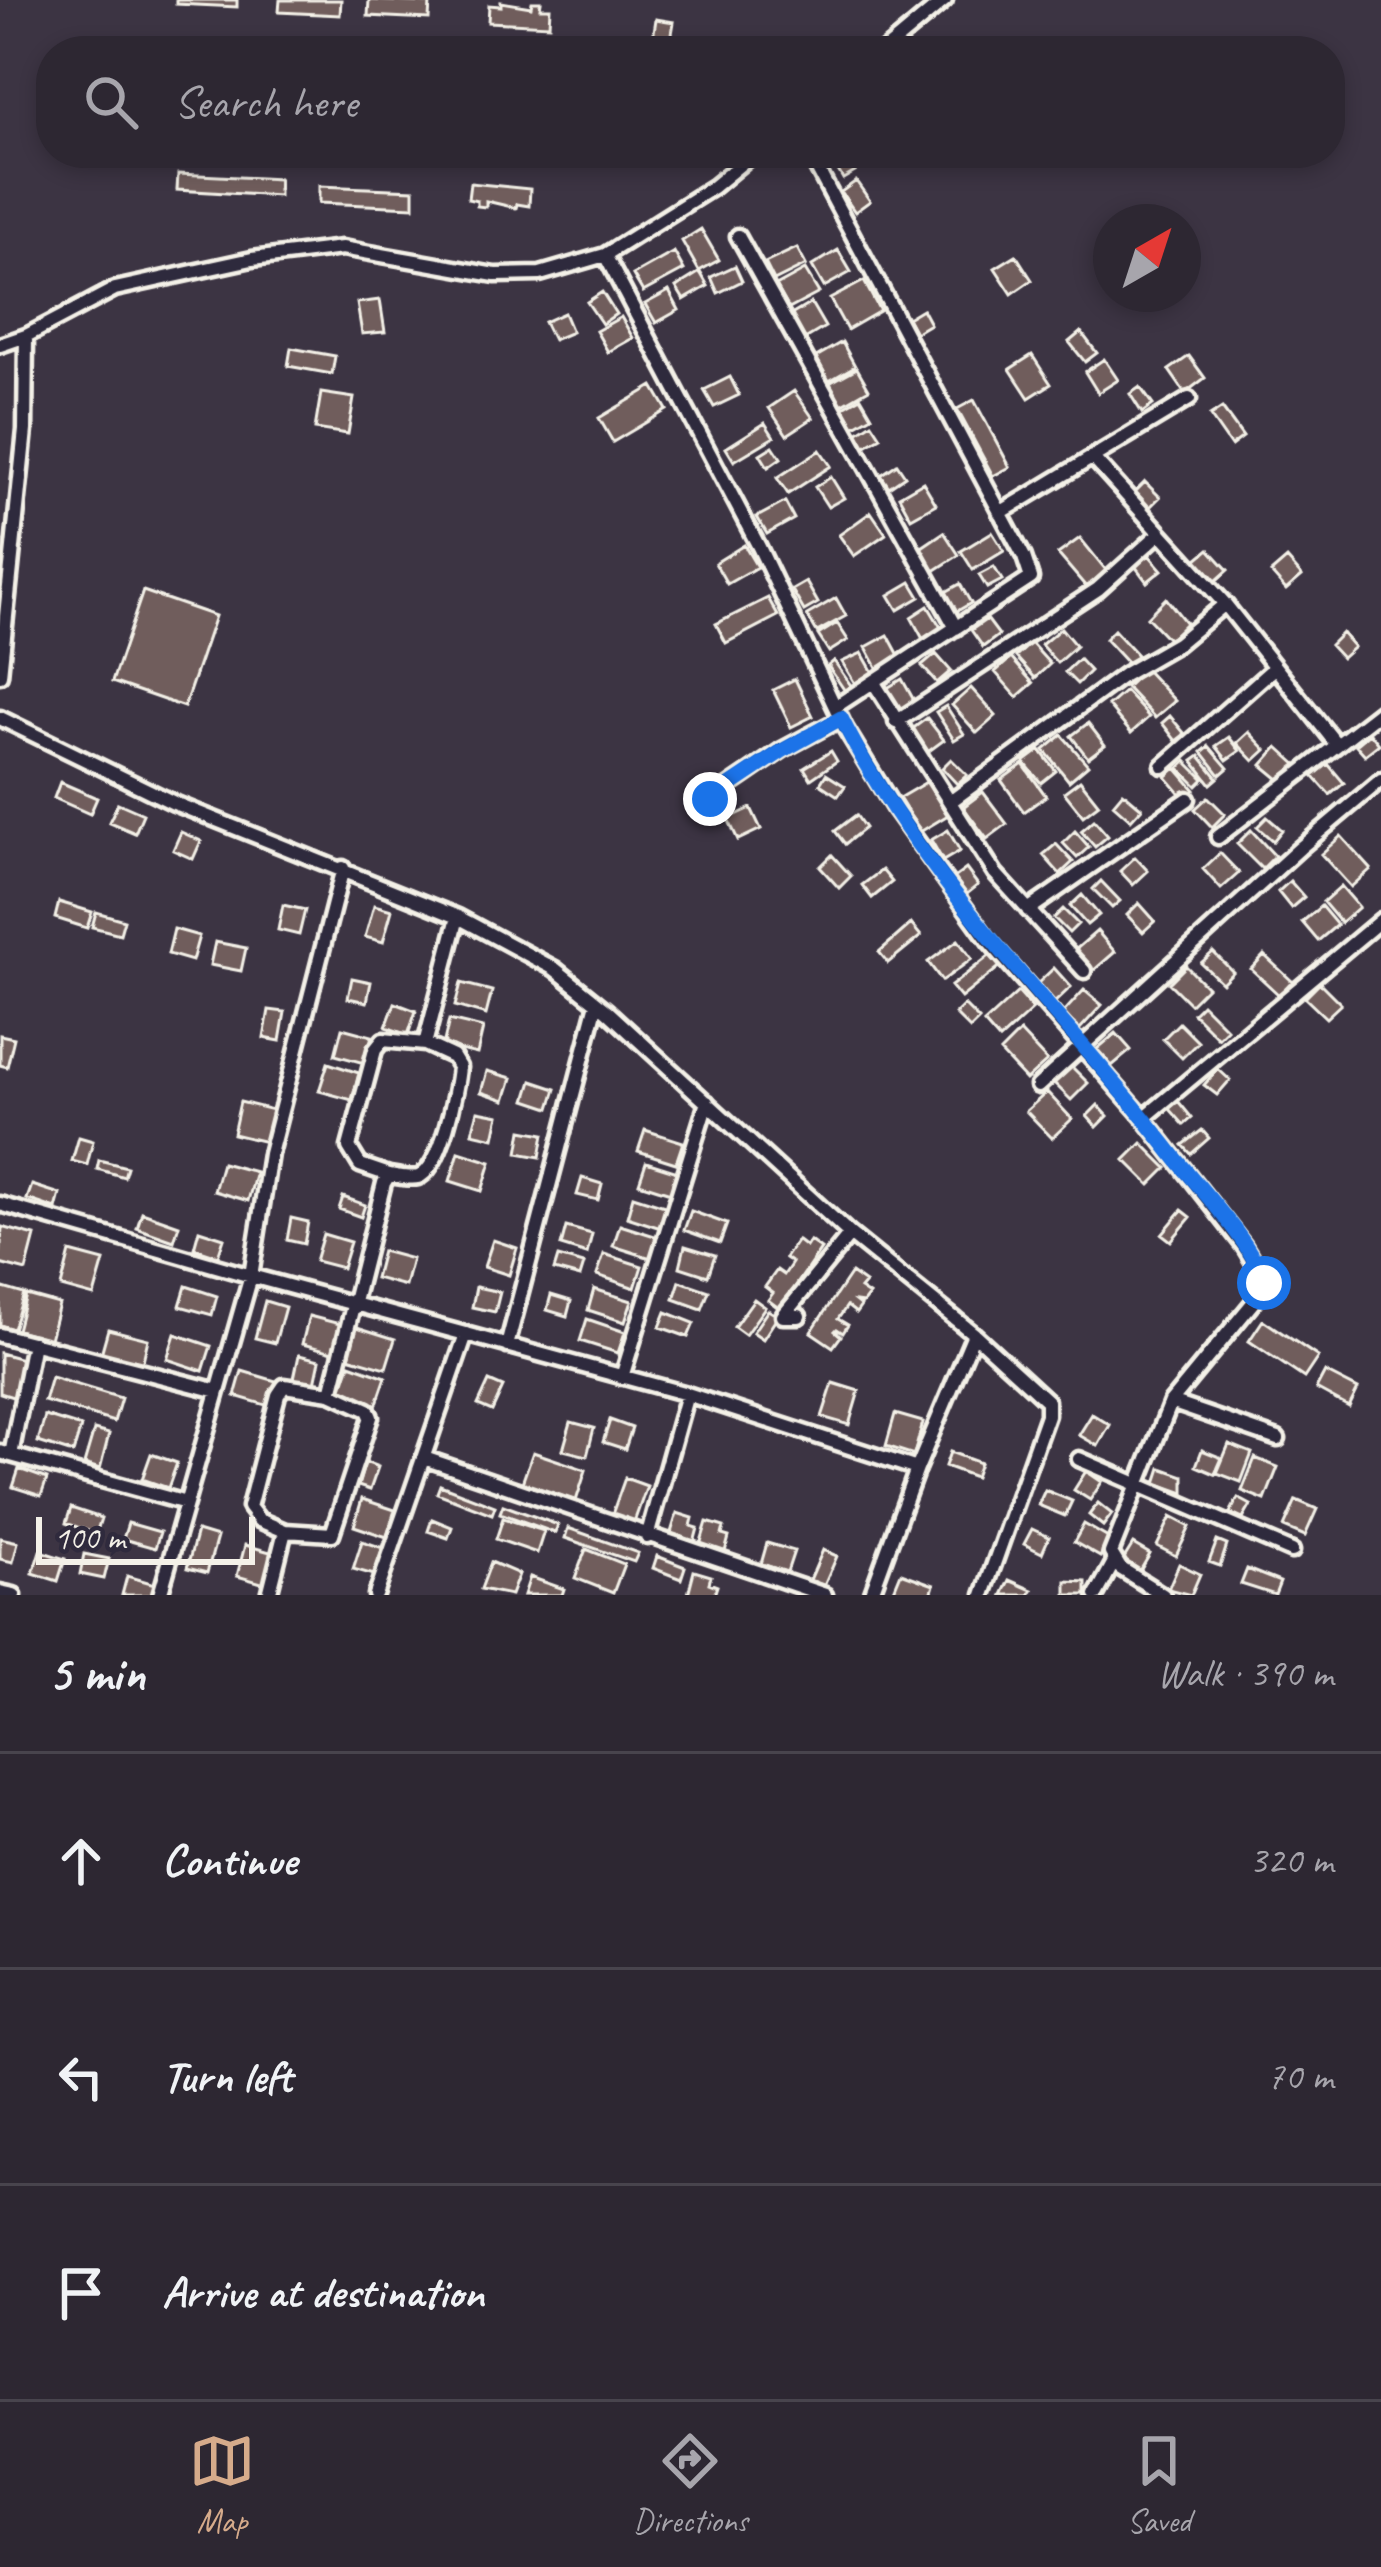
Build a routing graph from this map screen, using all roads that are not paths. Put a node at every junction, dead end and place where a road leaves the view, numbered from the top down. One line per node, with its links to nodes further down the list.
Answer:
1 (945, 0): 2 (street)
2 (902, 36)
3 (735, 168): 6 (street)
4 (817, 168): 11 (street)
5 (738, 236): 14 (street)
6 (605, 255): 7 (street); 19 (street)
7 (26, 336): 8 (street); 16 (street)
8 (0, 345)
9 (1189, 399): 10 (street)
10 (1092, 457): 11 (street); 12 (street)
11 (1000, 513): 14 (street)
12 (1159, 534): 13 (street); 21 (street)
13 (1225, 604): 15 (street); 27 (street)
14 (956, 628): 17 (street)
15 (1274, 668): 22 (street); 23 (street)
16 (0, 675)
17 (874, 683): 19 (street); 21 (street)
18 (1381, 711): 22 (street)
19 (838, 713): 25 (street); 36 (street)
20 (0, 718): 29 (street)
21 (896, 722): 27 (street)
22 (1337, 745): 28 (street)
23 (1163, 766)
24 (1381, 780): 36 (street)
25 (710, 799)
26 (1188, 799): 30 (street)
27 (950, 802): 30 (street)
28 (1218, 838)
29 (343, 868): 31 (street); 43 (street)
30 (1028, 910): 33 (street)
31 (458, 917): 34 (street); 35 (street)
32 (1381, 920): 39 (street)
33 (1084, 971)
34 (597, 1003): 38 (street); 50 (street)
35 (425, 1044): 40 (street); 40 (street)
36 (1082, 1047): 37 (street); 39 (street)
37 (1037, 1086)
38 (707, 1102): 42 (street); 51 (street)
39 (1144, 1118): 55 (street)
40 (388, 1174): 44 (street)
41 (0, 1204): 43 (street)
42 (850, 1234): 45 (street); 47 (street)
43 (251, 1276): 44 (street); 52 (street)
44 (354, 1304): 46 (street); 53 (street)
45 (799, 1316)
46 (466, 1334): 50 (street); 58 (street)
47 (974, 1334): 60 (street); 74 (street)
48 (0, 1335): 49 (street)
49 (33, 1343): 52 (street); 57 (street)
50 (507, 1346): 51 (street)
51 (622, 1377): 54 (street)
52 (218, 1391): 62 (street)
53 (331, 1394): 63 (street); 63 (street)
54 (687, 1394): 60 (street); 64 (street)
55 (1171, 1402): 56 (street); 61 (street)
56 (1278, 1439)
57 (6, 1454): 62 (street)
58 (424, 1458): 64 (street); 71 (street)
59 (1079, 1459): 61 (street)
60 (917, 1469): 73 (street)
61 (1139, 1483): 65 (street); 66 (street)
62 (186, 1503): 69 (street)
63 (284, 1532): 70 (street)
64 (647, 1537): 72 (street)
65 (1292, 1551)
66 (1114, 1562): 75 (street); 76 (street)
67 (0, 1592): 68 (street)
68 (14, 1595)
69 (160, 1595)
70 (269, 1595)
71 (376, 1595)
72 (826, 1595)
73 (872, 1595)
74 (983, 1595)
75 (1096, 1595)
76 (1163, 1595)

